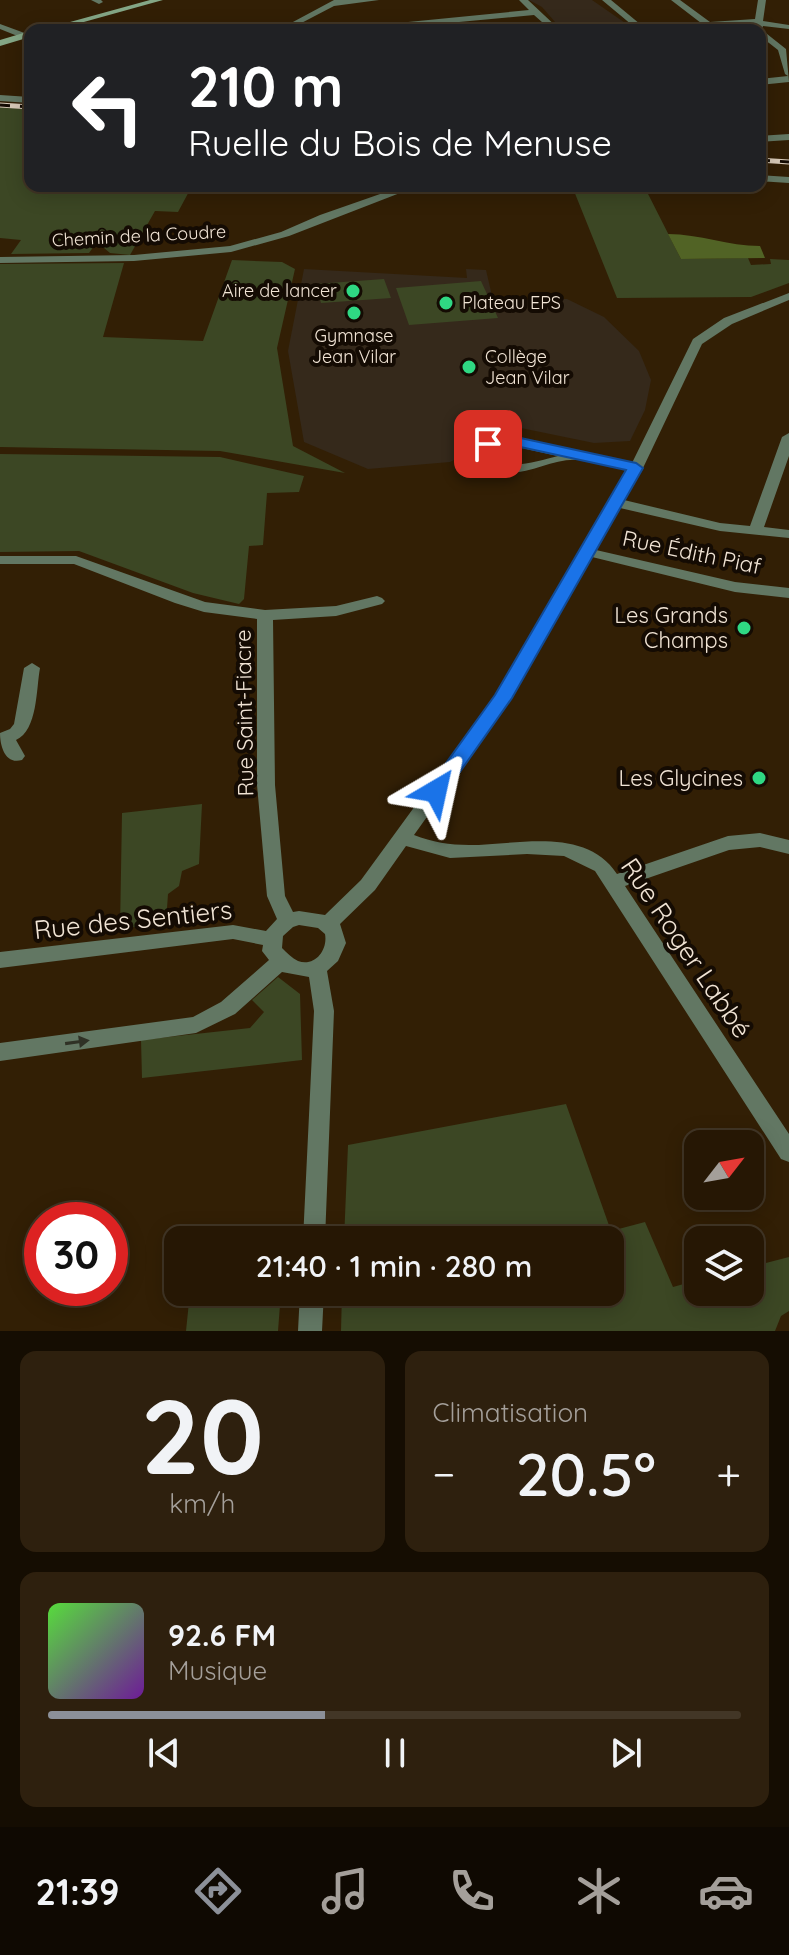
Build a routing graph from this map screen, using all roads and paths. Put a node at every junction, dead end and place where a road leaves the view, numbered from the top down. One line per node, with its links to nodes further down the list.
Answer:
1 (159, 0): 9 (main road)
2 (375, 0): 7 (street)
3 (523, 0): 8 (street)
4 (606, 0): 15 (street)
5 (675, 0): 16 (street)
6 (762, 0): 17 (street)
7 (336, 2): 12 (street)
8 (536, 12): 13 (street); 14 (street)
9 (87, 21): 10 (main road); 11 (main road)
10 (73, 24)
11 (79, 24)
12 (294, 24)
13 (410, 24)
14 (549, 24)
15 (636, 24)
16 (707, 24)
17 (758, 24)
18 (0, 26): 22 (street)
19 (766, 26): 20 (street)
20 (789, 27)
21 (766, 34): 25 (street)
22 (24, 35)
23 (24, 38): 24 (main road)
24 (0, 46)
25 (780, 47): 26 (street); 27 (street)
26 (766, 48)
27 (789, 76): 28 (street)
28 (766, 81)
29 (0, 98): 30 (street)
30 (24, 100)
31 (789, 137): 32 (street)
32 (766, 139)
33 (766, 178): 34 (street)
34 (789, 180)
35 (396, 192): 36 (street, Chemin de la Coudre)
36 (0, 260)
37 (789, 296): 40 (street)
38 (789, 437): 42 (street)
39 (573, 456): 39 (street); 40 (street)
40 (636, 468): 41 (street)
41 (614, 502): 42 (street); 44 (street)
42 (755, 531): 43 (street)
43 (789, 534)
44 (587, 552): 46 (street, Rue Édith Piaf); 52 (street)
45 (0, 560): 48 (street)
46 (789, 593)
47 (377, 601): 48 (street, Rue Saint-Fiacre)
48 (265, 615): 55 (street, Rue Saint-Fiacre)
49 (32, 668): 50 (street)
50 (4, 740): 51 (street)
51 (16, 756)
52 (401, 837): 54 (street, Rue Roger Labbé); 56 (street)
53 (789, 847): 54 (street)
54 (615, 882): 62 (street, Rue Roger Labbé)
55 (287, 921): 56 (street); 57 (street)
56 (328, 924): 60 (street)
57 (271, 939): 58 (street, Rue des Sentiers); 59 (street)
58 (0, 960)
59 (280, 962): 60 (street); 61 (street, one-way to 59)
60 (317, 967): 63 (street)
61 (0, 1052)
62 (789, 1152)
63 (315, 1226)
64 (311, 1306): 65 (street)
65 (310, 1331)

